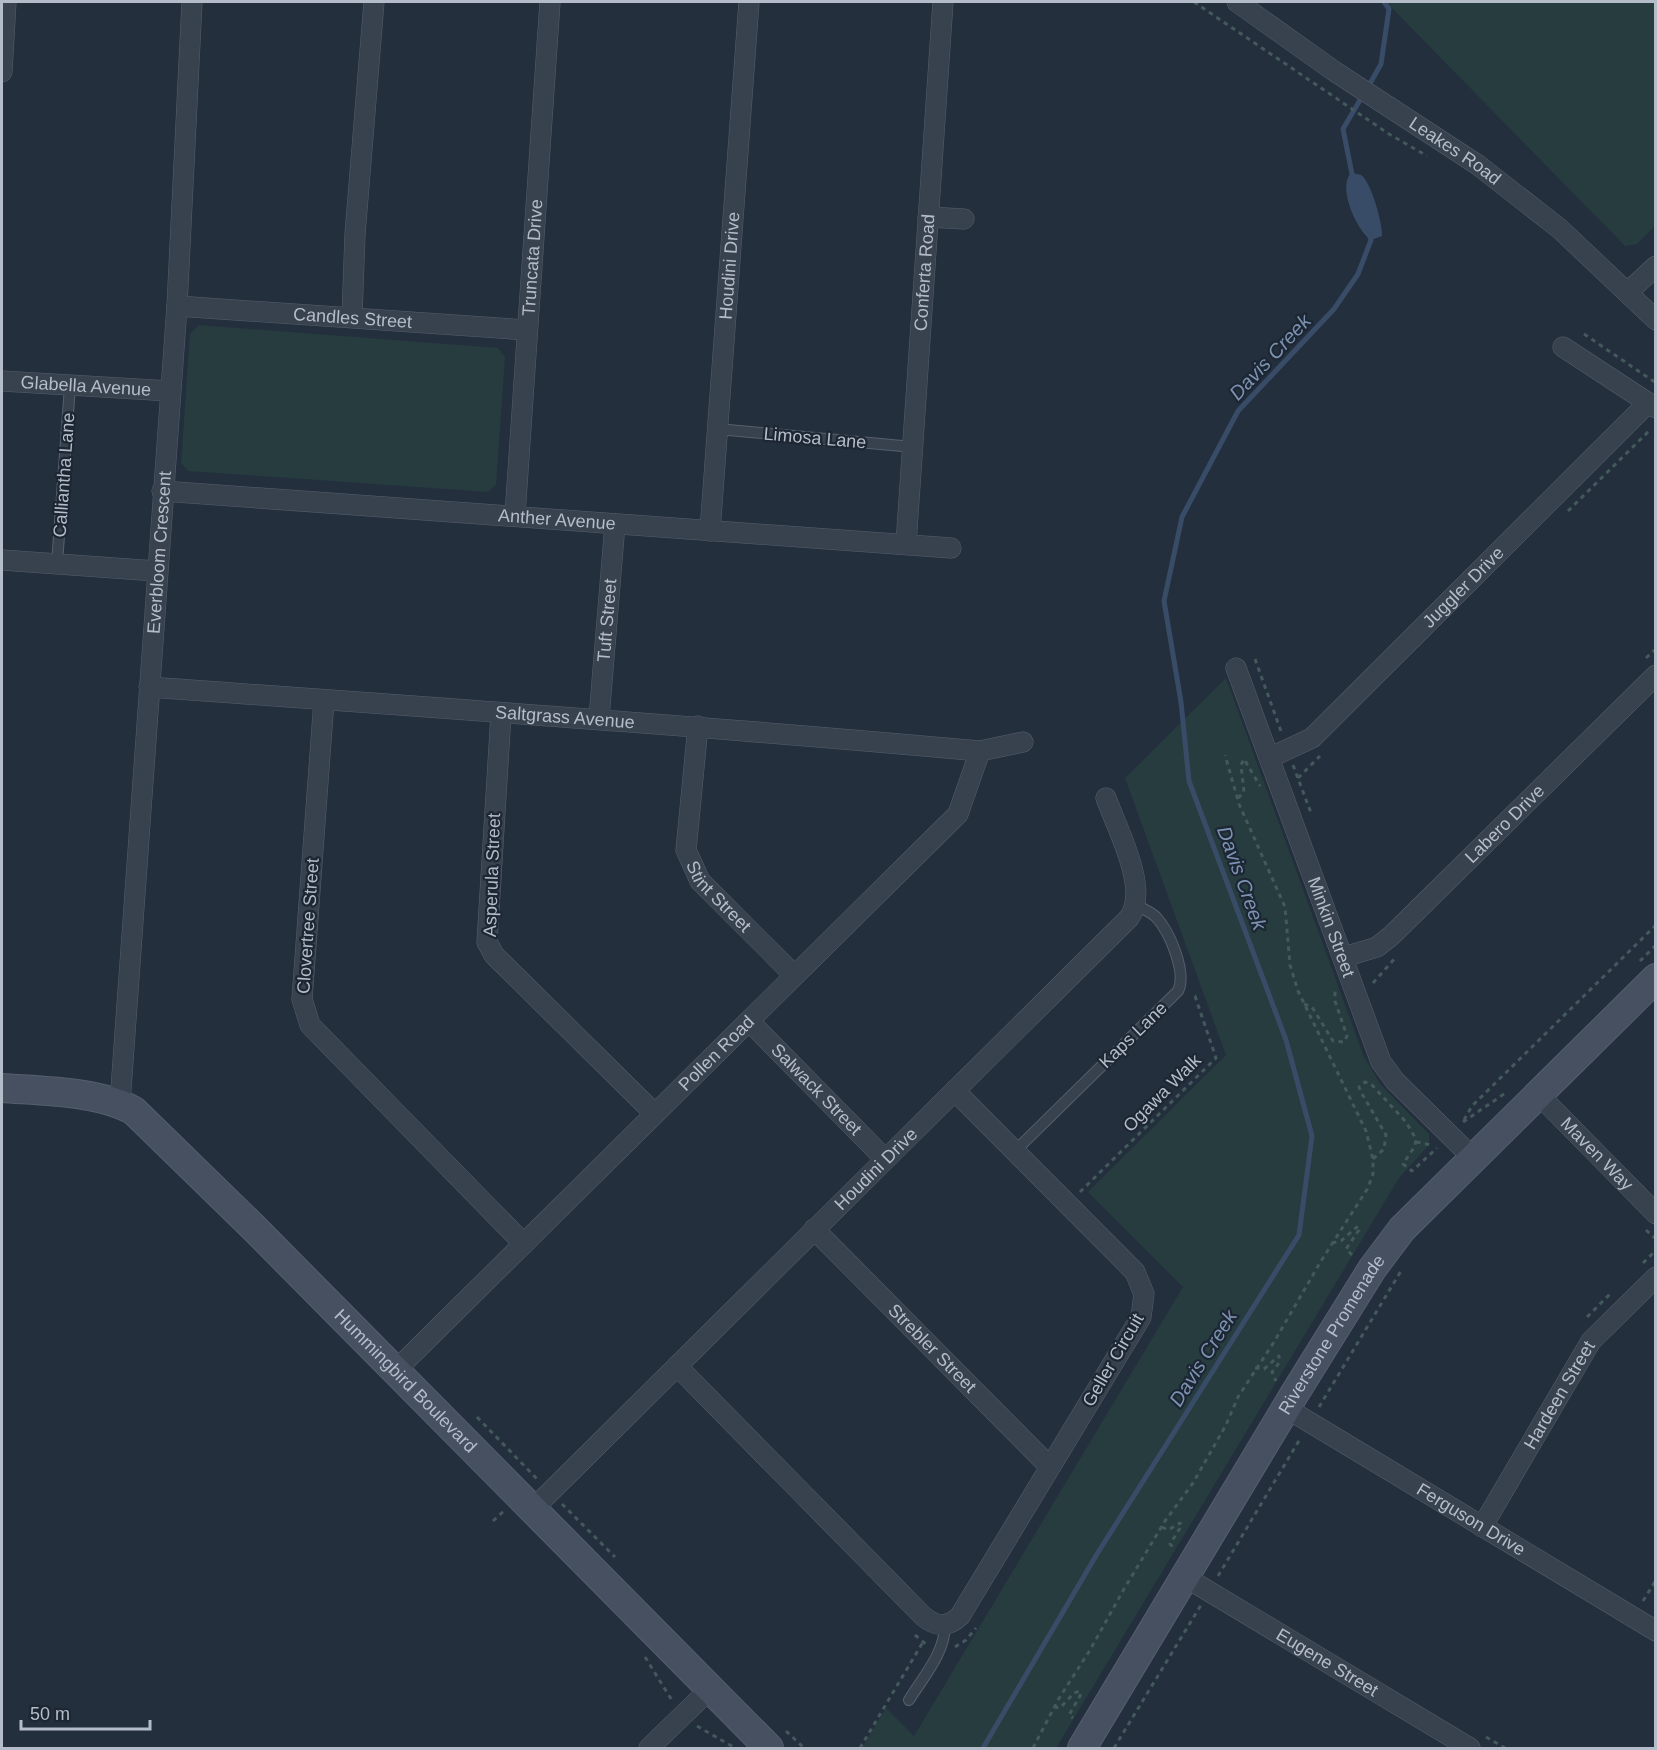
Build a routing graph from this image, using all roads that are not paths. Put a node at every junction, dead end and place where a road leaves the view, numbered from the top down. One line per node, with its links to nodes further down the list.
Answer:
1 (6, 2): 8 (street)
2 (192, 2): 13 (street, Everbloom Crescent)
3 (374, 2): 14 (street)
4 (550, 2): 16 (street, Truncata Drive)
5 (749, 2): 22 (street, Houdini Drive)
6 (943, 2): 9 (street, Conferta Road)
7 (1237, 2): 12 (street, Leakes Road)
8 (2, 72)
9 (928, 216): 10 (street); 23 (street, Conferta Road)
10 (964, 219)
11 (1656, 266): 12 (street)
12 (1628, 292): 15 (street, Leakes Road)
13 (177, 306): 14 (street, Candles Street); 20 (street, Everbloom Crescent)
14 (352, 317): 16 (street, Candles Street)
15 (1656, 320)
16 (527, 330): 25 (street, Truncata Drive)
17 (1563, 347): 21 (street)
18 (2, 381): 19 (street, Glabella Avenue)
19 (70, 386): 20 (street, Glabella Avenue); 31 (lane, Calliantha Lane)
20 (170, 391): 24 (street, Everbloom Crescent)
21 (1652, 406): 42 (street, Juggler Drive)
22 (717, 429): 23 (lane, Limosa Lane); 27 (street, Houdini Drive)
23 (913, 447): 28 (street, Conferta Road)
24 (162, 491): 25 (street, Anther Avenue); 32 (street, Everbloom Crescent)
25 (515, 515): 26 (street, Anther Avenue)
26 (615, 524): 27 (street, Anther Avenue); 38 (street, Tuft Street)
27 (710, 531): 28 (street, Anther Avenue)
28 (906, 544): 29 (street, Anther Avenue)
29 (951, 548)
30 (2, 560): 31 (street)
31 (57, 563): 32 (street)
32 (156, 571): 35 (street, Everbloom Crescent)
33 (1236, 668): 42 (street, Minkin Street)
34 (1656, 675): 45 (street, Labero Drive)
35 (149, 687): 36 (street, Saltgrass Avenue); 52 (street, Everbloom Crescent)
36 (324, 700): 37 (street, Saltgrass Avenue); 59 (street, Clovertree Street)
37 (501, 714): 38 (street, Saltgrass Avenue); 53 (street, Asperula Street)
38 (599, 718): 39 (street, Saltgrass Avenue)
39 (698, 726): 41 (street, Saltgrass Avenue); 47 (street, Stint Street)
40 (1023, 742): 41 (street)
41 (980, 751): 47 (street, Pollen Road)
42 (1269, 758): 45 (street, Minkin Street)
43 (1106, 798): 44 (street)
44 (1136, 905): 50 (street, Houdini Drive); 54 (lane, Kaps Lane)
45 (1344, 957): 55 (street, Minkin Street)
46 (1647, 970): 51 (street, Riverstone Promenade)
47 (794, 975): 48 (street, Pollen Road)
48 (749, 1020): 53 (street, Pollen Road); 56 (street, Salwack Street)
49 (2, 1088): 52 (street, Hummingbird Boulevard)
50 (955, 1091): 54 (street, Geller Circuit); 56 (street, Houdini Drive)
51 (1538, 1094): 55 (street, Riverstone Promenade); 57 (street, Maven Way)
52 (120, 1103): 62 (street, Hummingbird Boulevard)
53 (654, 1113): 59 (street, Pollen Road)
54 (1014, 1152): 64 (street, Geller Circuit)
55 (1473, 1158): 63 (street, Riverstone Promenade)
56 (885, 1159): 58 (street, Houdini Drive)
57 (1656, 1214)
58 (814, 1229): 61 (street, Houdini Drive); 64 (street, Strebler Street)
59 (524, 1244): 62 (street, Pollen Road)
60 (1656, 1277): 66 (street, Hardeen Street)
61 (677, 1366): 65 (street, Houdini Drive); 68 (street)
62 (395, 1371): 65 (street, Hummingbird Boulevard)
63 (1291, 1400): 66 (street, Ferguson Drive); 67 (street, Riverstone Promenade)
64 (1049, 1466): 68 (street, Geller Circuit)
65 (522, 1514): 70 (street, Hummingbird Boulevard)
66 (1482, 1527): 69 (street, Ferguson Drive)
67 (1185, 1577): 72 (street, Riverstone Promenade); 75 (street, Eugene Street)
68 (939, 1624): 71 (lane)
69 (1655, 1628)
70 (710, 1689): 73 (street); 74 (street, Hummingbird Boulevard)
71 (909, 1700)
72 (1084, 1748)
73 (649, 1749)
74 (770, 1749)
75 (1470, 1749)

